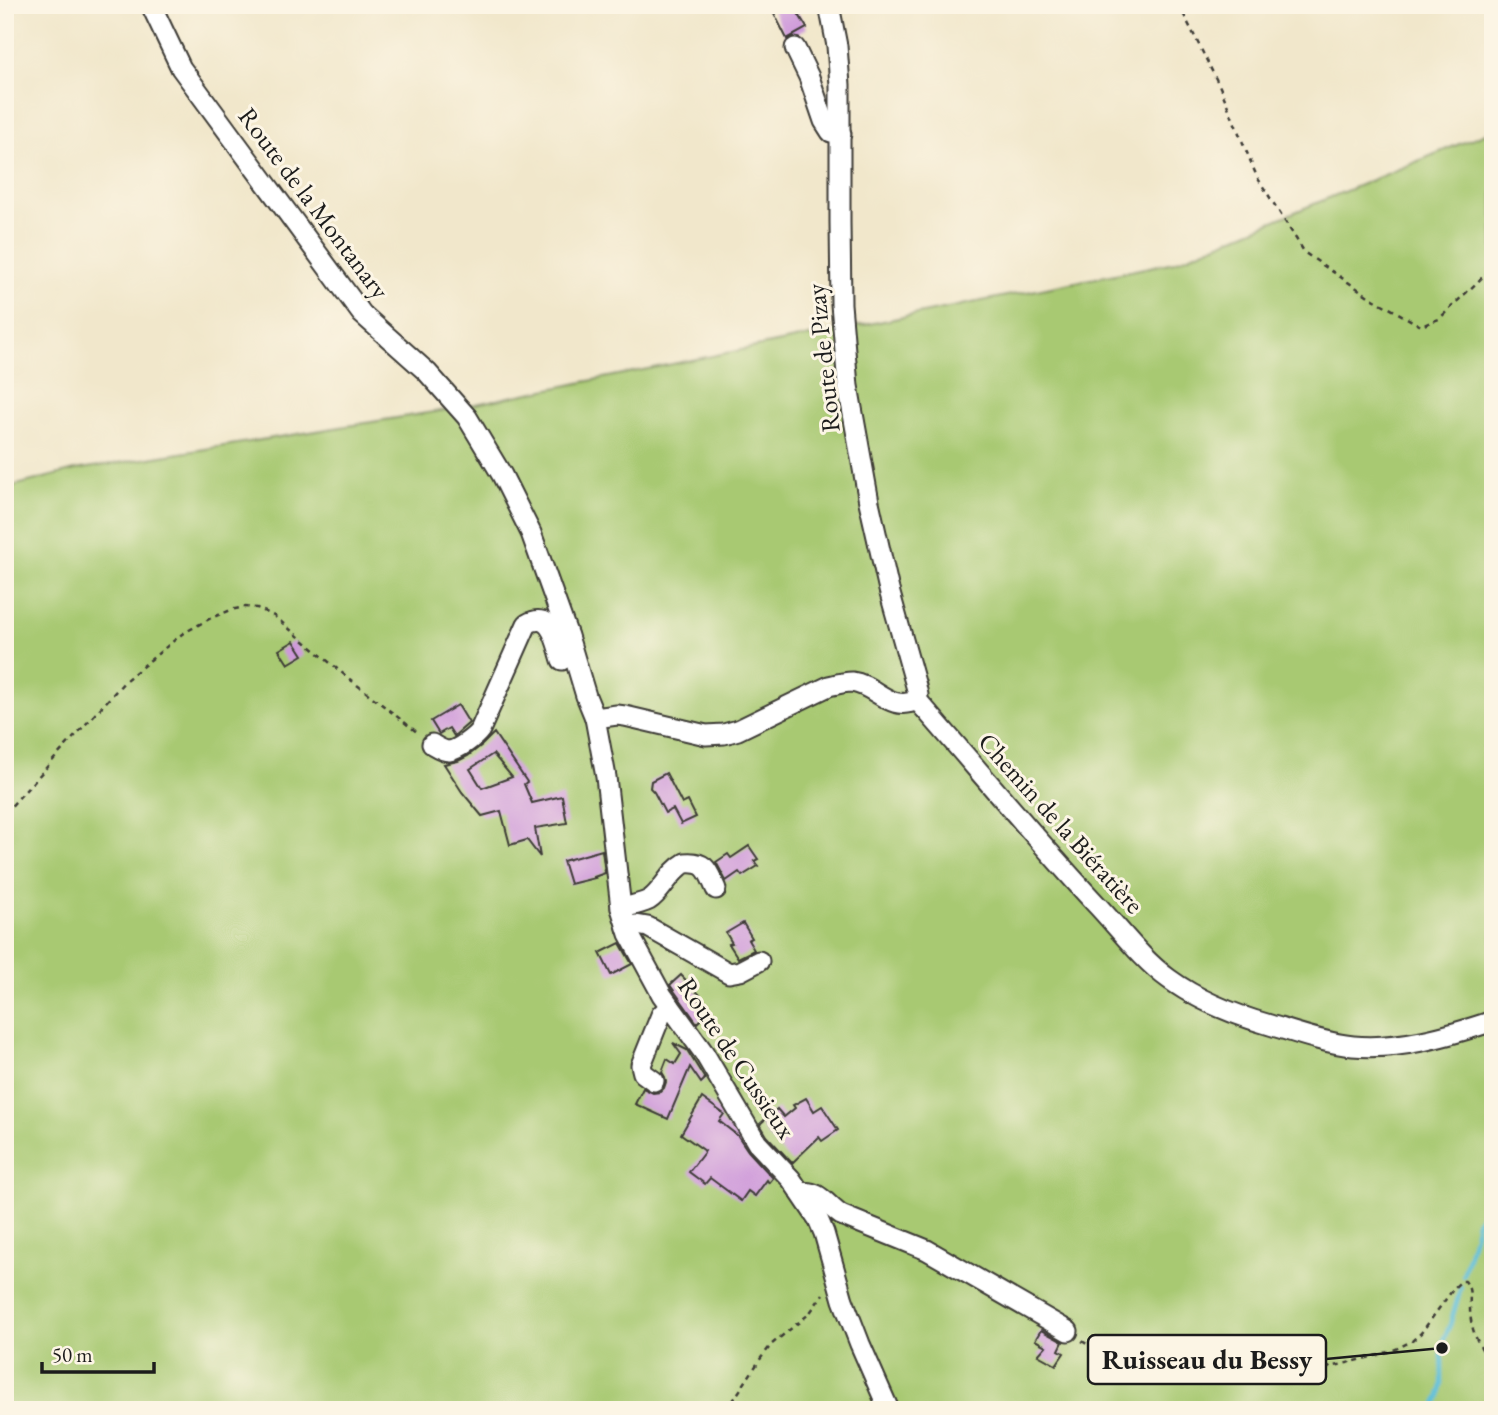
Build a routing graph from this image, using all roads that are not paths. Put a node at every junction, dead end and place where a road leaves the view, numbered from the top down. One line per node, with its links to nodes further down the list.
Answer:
1 (151, 5): 5 (street, Route de la Montanary)
2 (829, 5): 4 (street, Route de Pizay)
3 (794, 48): 4 (street)
4 (841, 134): 6 (street, Route de Pizay)
5 (580, 676): 7 (street, Route de la Montanary); 8 (street)
6 (917, 699): 7 (street); 14 (street, Chemin de la Biératière)
7 (595, 718): 10 (street, Route de Cussieux)
8 (432, 744)
9 (716, 889): 10 (street)
10 (621, 908): 11 (street, Route de Cussieux)
11 (627, 928): 12 (street); 13 (street, Route de Cussieux)
12 (760, 961)
13 (670, 1006): 15 (street); 16 (street, Route de Cussieux)
14 (1493, 1021)
15 (654, 1081)
16 (801, 1193): 17 (street); 18 (street, Route de Cussieux)
17 (1068, 1331)
18 (889, 1410)

